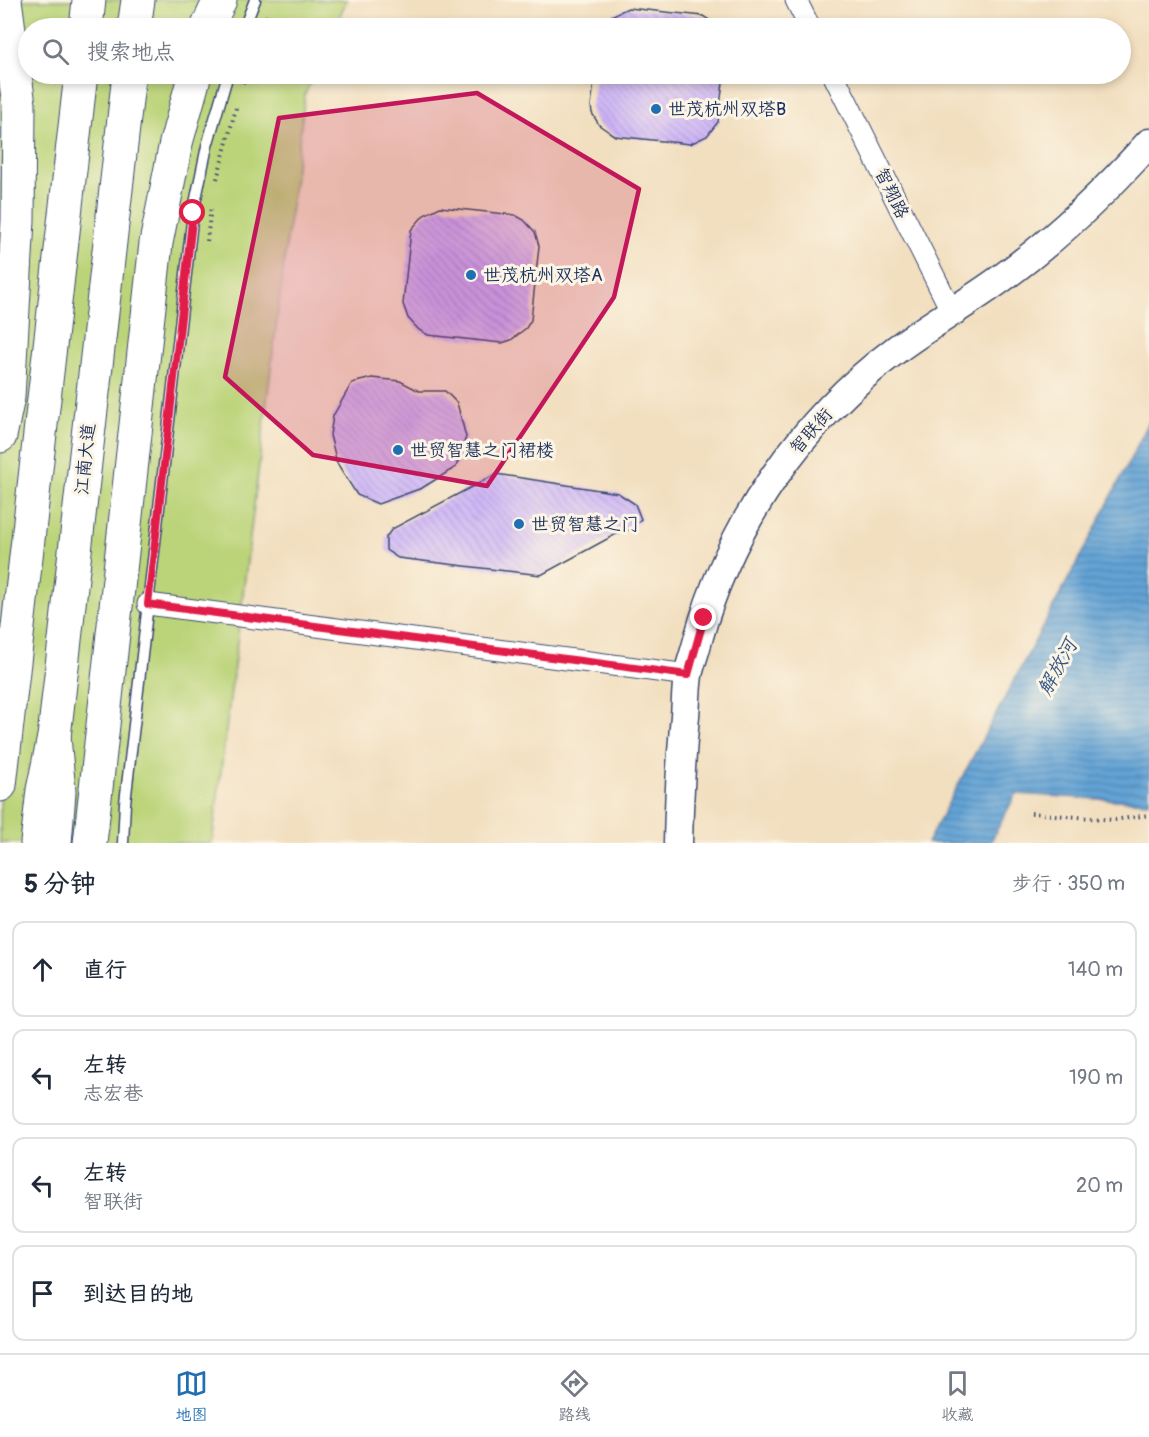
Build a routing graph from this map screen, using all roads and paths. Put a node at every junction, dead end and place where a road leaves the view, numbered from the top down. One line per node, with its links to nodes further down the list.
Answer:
1 (4, 0): 21 (main road)
2 (89, 0): 7 (main road)
3 (138, 0): 8 (main road)
4 (220, 0): 9 (main road)
5 (255, 0): 10 (lane)
6 (796, 0): 11 (street)
7 (87, 18)
8 (135, 18)
9 (212, 18)
10 (248, 18)
11 (805, 18)
12 (80, 84): 18 (main road)
13 (128, 84): 20 (main road, 江南大道)
14 (192, 84): 28 (main road)
15 (225, 84): 22 (lane)
16 (838, 84): 19 (street, 智翔路)
17 (1149, 143): 19 (street, 智联街)
18 (56, 299): 20 (main road); 25 (main road)
19 (952, 312): 23 (street, 智联街)
20 (99, 340): 24 (main road, 江南大道)
21 (0, 436)
22 (148, 604): 23 (street); 31 (lane)
23 (688, 675): 32 (street, 智联街)
24 (54, 737): 29 (main road, 江南大道); 30 (main road)
25 (1, 770)
26 (1031, 813): 27 (path)
27 (1149, 815)
28 (92, 828)
29 (37, 843)
30 (55, 843)
31 (123, 843)
32 (678, 843)

